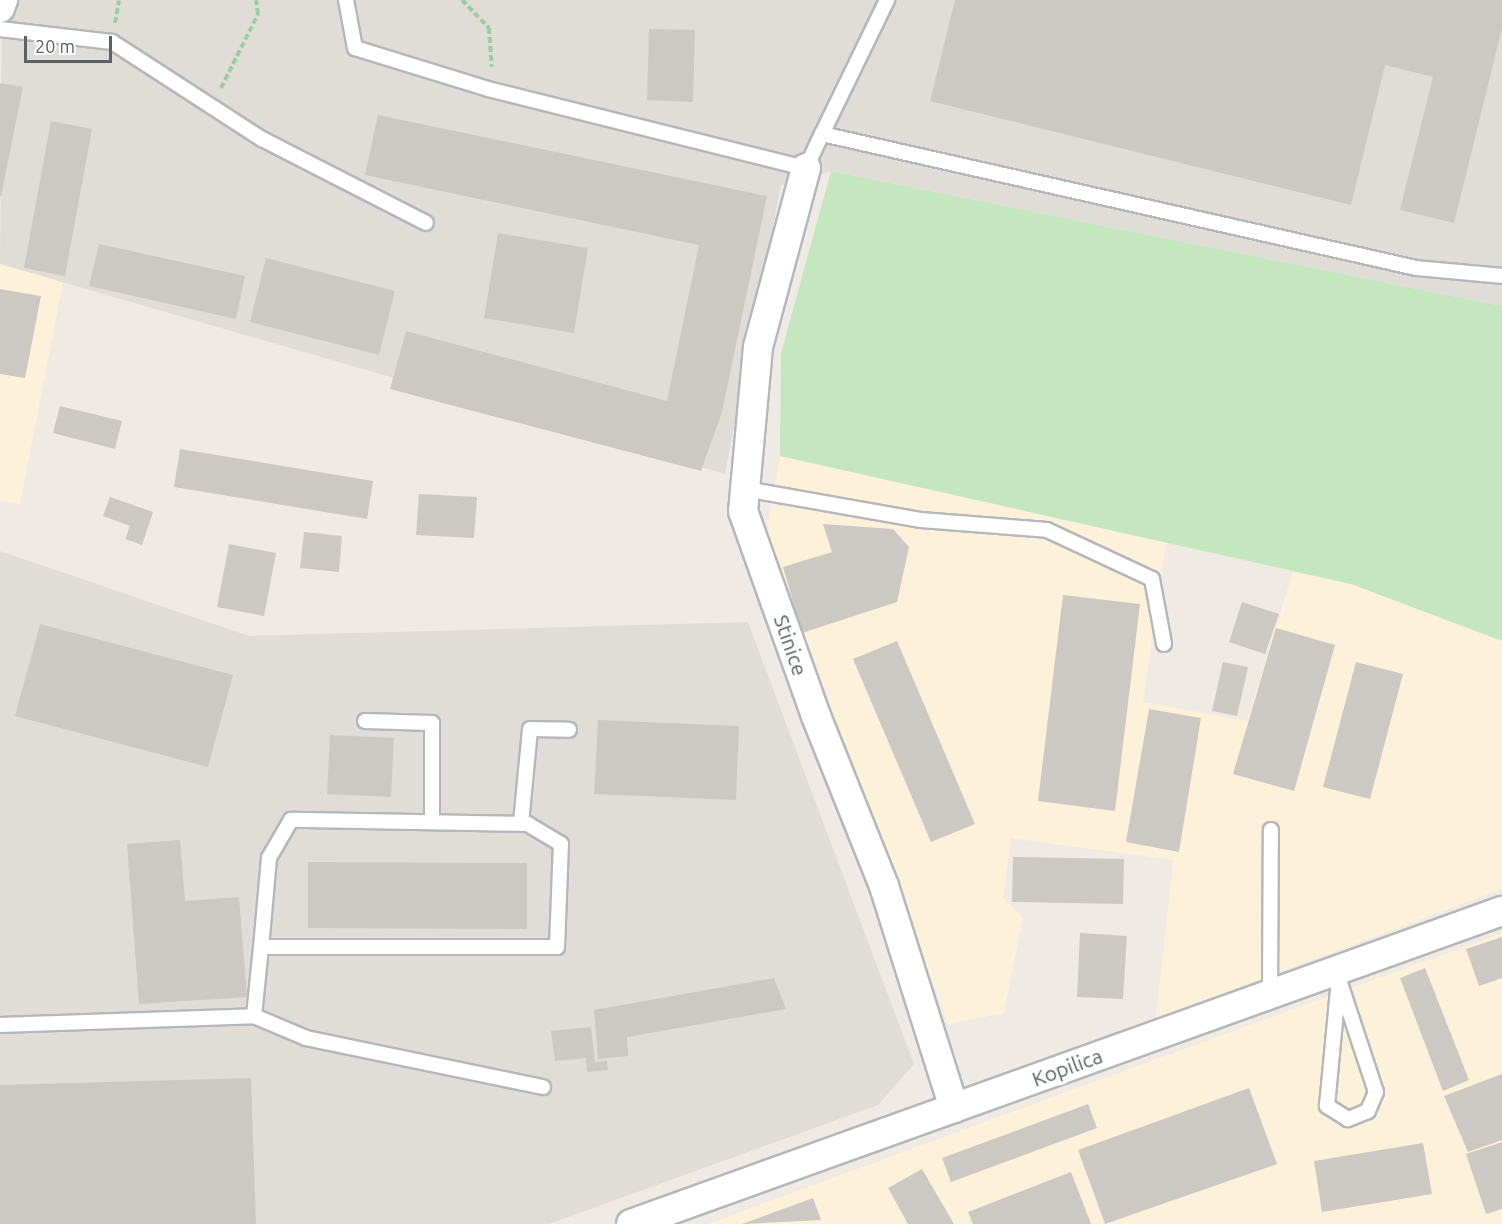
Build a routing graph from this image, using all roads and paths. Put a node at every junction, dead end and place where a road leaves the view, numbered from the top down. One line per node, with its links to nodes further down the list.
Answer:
1 (3, 0): 6 (street)
2 (256, 0): 9 (path)
3 (346, 0): 8 (lane)
4 (462, 0): 8 (path)
5 (887, 0): 10 (lane)
6 (0, 8)
7 (0, 29): 9 (lane)
8 (488, 89): 11 (lane)
9 (212, 105): 12 (lane)
10 (822, 134): 11 (lane); 13 (lane)
11 (806, 168): 14 (street, Stinice)
12 (426, 223)
13 (1502, 276)
14 (745, 489): 15 (lane); 28 (street, Stinice)
15 (1164, 644)
16 (365, 721): 18 (lane)
17 (569, 730): 19 (lane)
18 (432, 822): 19 (lane); 22 (lane)
19 (521, 823): 22 (lane)
20 (1271, 830): 24 (lane)
21 (1502, 911): 23 (street, Kopilica)
22 (261, 947): 25 (lane)
23 (1337, 975): 23 (lane); 24 (street, Kopilica)
24 (1270, 995): 28 (street, Kopilica)
25 (254, 1016): 26 (lane); 27 (lane)
26 (0, 1025)
27 (543, 1087)
28 (954, 1108): 29 (street, Kopilica)
29 (631, 1224)

